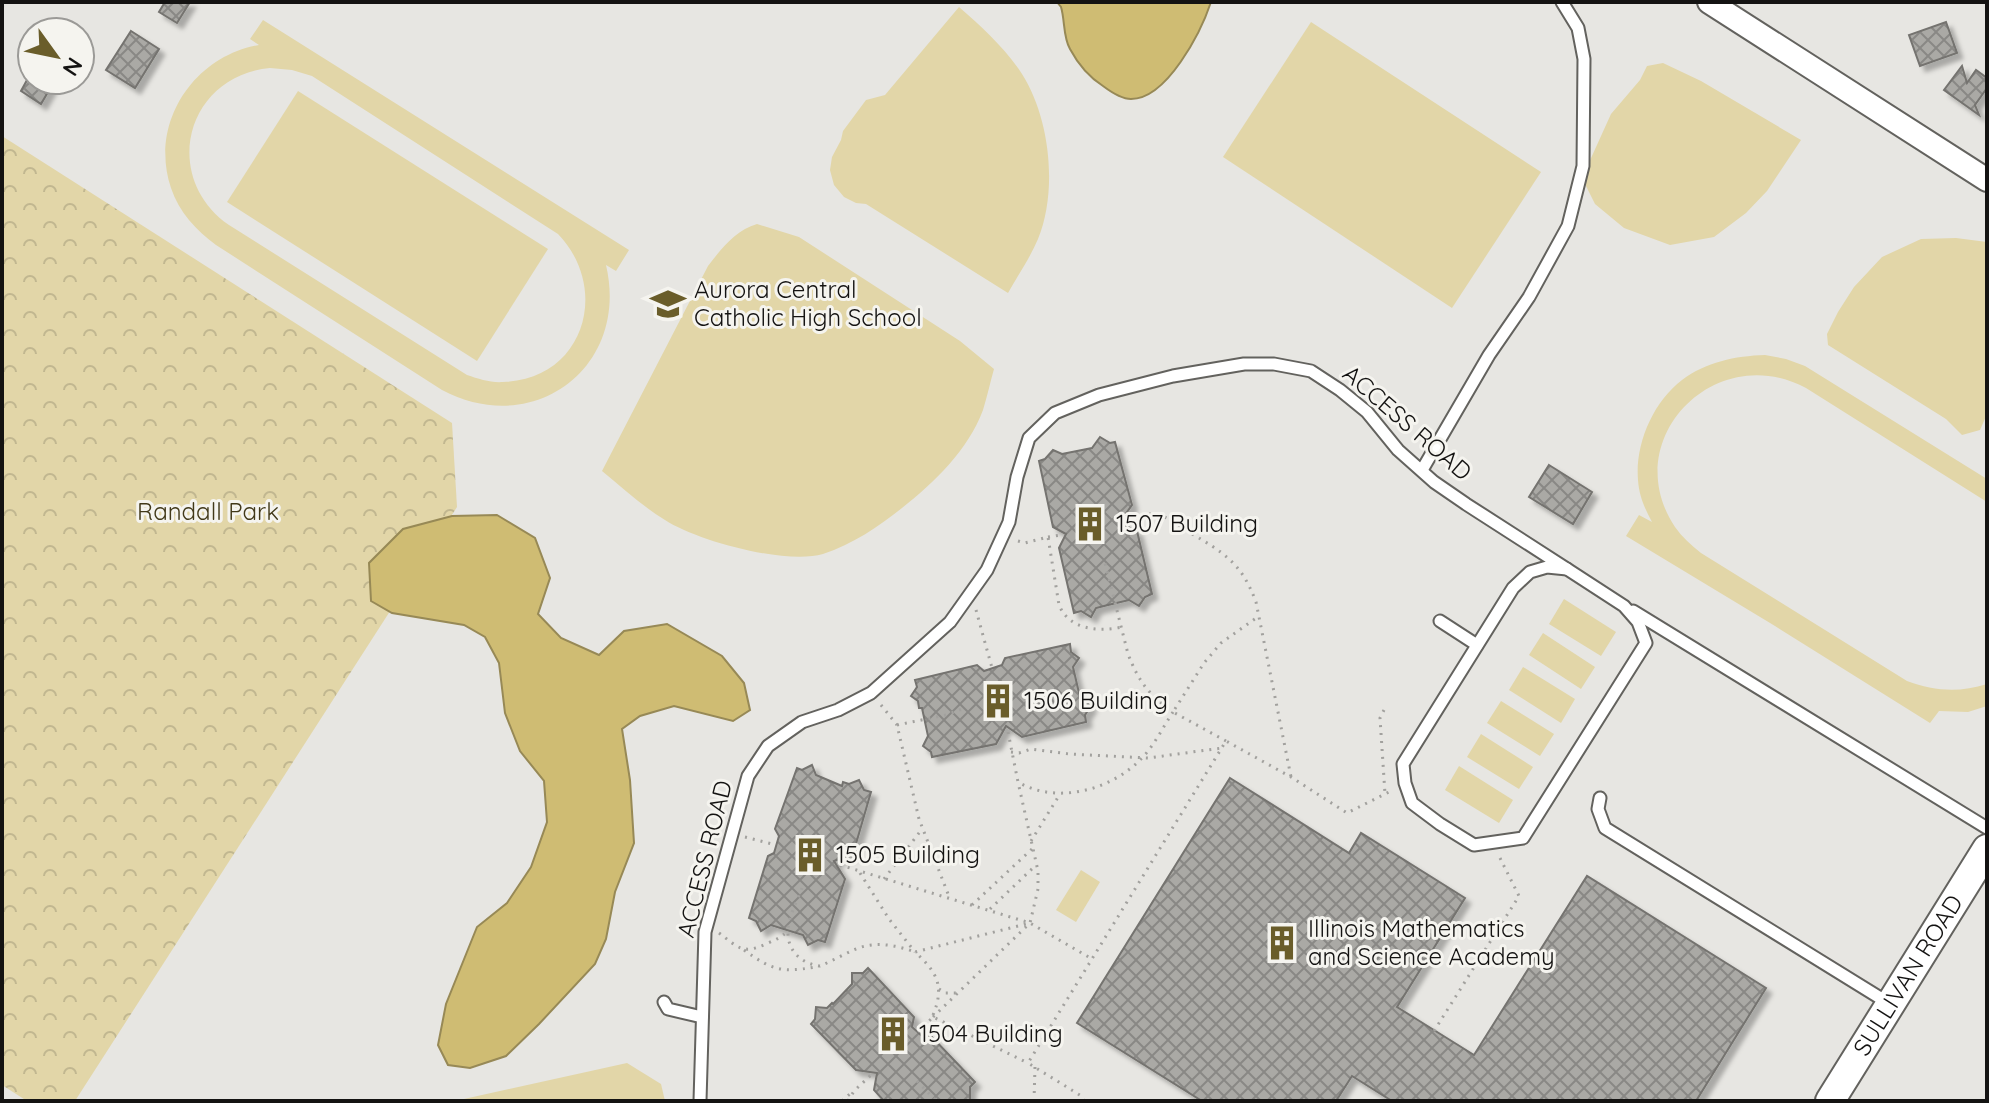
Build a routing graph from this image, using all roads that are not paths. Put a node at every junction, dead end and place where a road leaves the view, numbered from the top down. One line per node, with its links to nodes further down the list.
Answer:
1 (1562, 2): 4 (lane)
2 (1709, 2): 3 (street)
3 (1987, 180)
4 (1422, 470): 5 (lane, ACCESS ROAD); 14 (lane, ACCESS ROAD)
5 (1567, 569): 6 (lane, ACCESS ROAD); 8 (lane)
6 (1624, 606): 8 (lane); 10 (lane, ACCESS ROAD)
7 (1440, 621): 8 (lane)
8 (1477, 645)
9 (1600, 798): 13 (lane)
10 (1987, 828)
11 (1987, 849): 13 (street, SULLIVAN ROAD)
12 (664, 1002): 14 (lane)
13 (1891, 1004): 16 (street, SULLIVAN ROAD)
14 (702, 1017): 15 (lane, ACCESS ROAD)
15 (700, 1101)
16 (1830, 1101)

